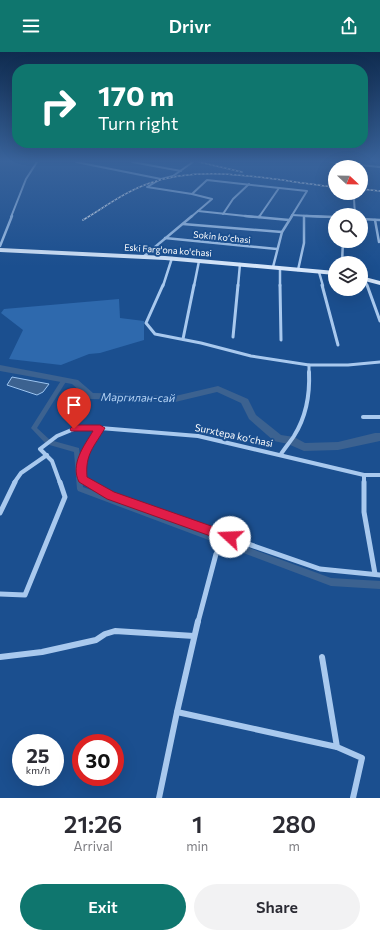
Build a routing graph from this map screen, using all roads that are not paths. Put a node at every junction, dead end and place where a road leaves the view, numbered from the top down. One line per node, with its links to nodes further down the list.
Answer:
1 (19, 197): 20 (street)
2 (203, 197): 6 (street, Sokin koʻchasi)
3 (235, 197): 7 (street)
4 (273, 197): 10 (street)
5 (303, 197): 8 (street)
6 (198, 211): 7 (street); 16 (street, Sokin koʻchasi)
7 (223, 214): 10 (street)
8 (292, 215): 9 (street); 12 (street)
9 (304, 216): 11 (street); 29 (street)
10 (259, 217): 12 (street)
11 (328, 217)
12 (289, 220): 17 (street)
13 (368, 220): 14 (street)
14 (375, 220): 15 (street); 19 (street)
15 (380, 220)
16 (182, 224): 17 (street, Sokin koʻchasi); 18 (street, Sokin koʻchasi)
17 (282, 232): 21 (street)
18 (165, 238): 21 (street, Sokin koʻchasi); 23 (street, Sokin koʻchasi)
19 (379, 242)
20 (0, 246)
21 (277, 249): 27 (street)
22 (0, 250): 23 (main road, Eski Farg'ona ko'chasi)
23 (143, 257): 24 (main road, Eski Farg'ona ko'chasi)
24 (172, 258): 25 (main road, Eski Farg'ona ko'chasi); 37 (street)
25 (199, 261): 26 (main road, Eski Farg'ona ko'chasi); 37 (street)
26 (240, 264): 27 (main road, Eski Farg'ona ko'chasi); 36 (street)
27 (273, 267): 28 (main road, Eski Farg'ona ko'chasi)
28 (280, 268): 29 (main road, Eski Farg'ona ko'chasi); 38 (street)
29 (298, 270): 30 (main road, Eski Farg'ona ko'chasi)
30 (320, 272): 31 (main road, Eski Farg'ona ko'chasi); 39 (street)
31 (328, 273)
32 (368, 280): 33 (main road)
33 (380, 284)
34 (368, 291): 35 (street)
35 (380, 321)
36 (232, 337)
37 (183, 339): 41 (street)
38 (282, 340)
39 (338, 345)
40 (380, 362): 41 (street)
41 (309, 365): 45 (street)
42 (363, 417): 43 (street)
43 (380, 417)
44 (100, 428): 45 (street, Surxtepa koʻchasi); 46 (street, Surxtepa koʻchasi); 51 (street)
45 (281, 454): 47 (street, Surxtepa koʻchasi)
46 (48, 455): 49 (street); 52 (street)
47 (364, 475): 48 (street, Surxtepa koʻchasi); 51 (street)
48 (380, 475)
49 (0, 513)
50 (216, 554): 53 (street)
51 (377, 575)
52 (0, 594)
53 (194, 636): 54 (street); 56 (street)
54 (0, 657)
55 (322, 657): 57 (street)
56 (177, 712): 57 (street); 58 (street)
57 (337, 747): 59 (street)
58 (159, 798)
59 (354, 798)

